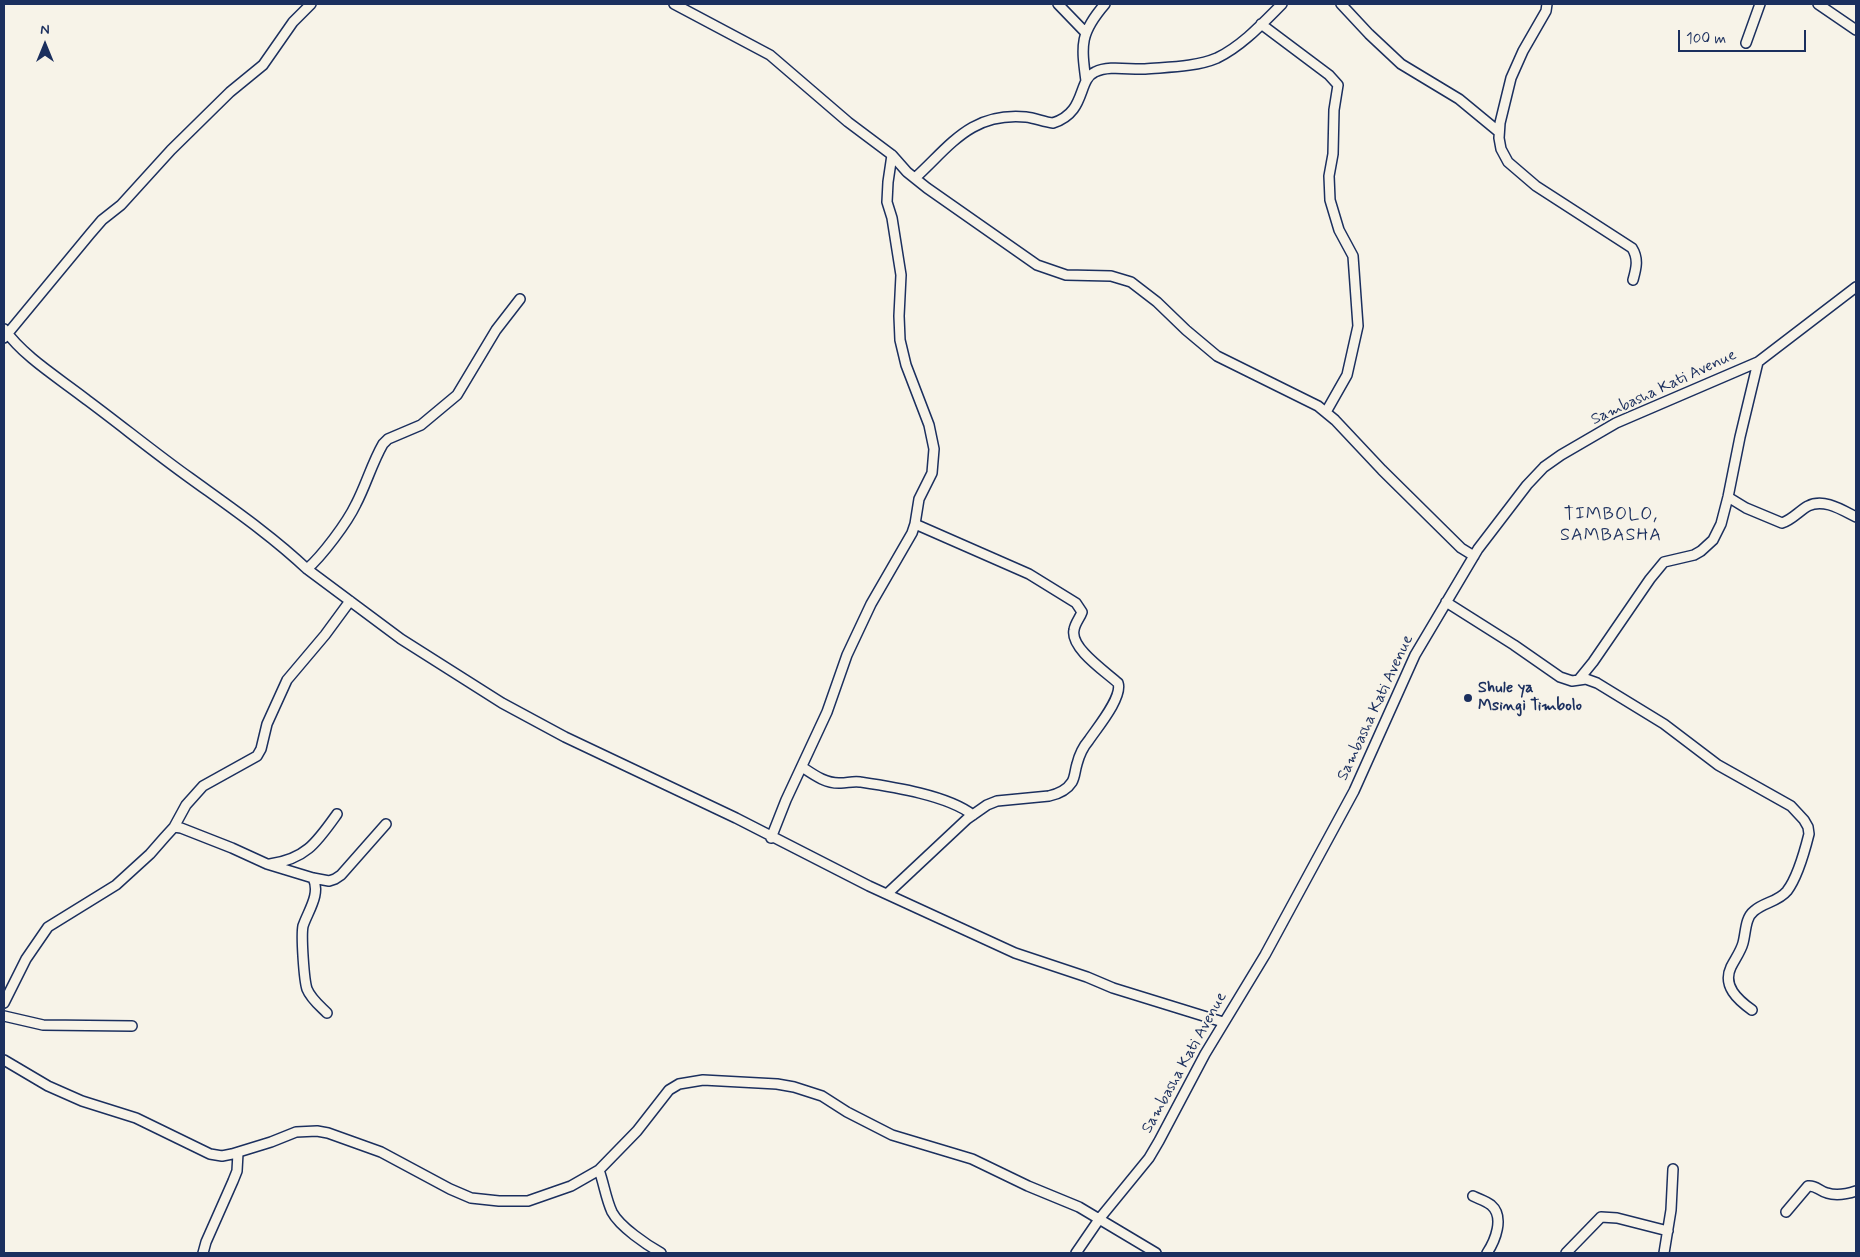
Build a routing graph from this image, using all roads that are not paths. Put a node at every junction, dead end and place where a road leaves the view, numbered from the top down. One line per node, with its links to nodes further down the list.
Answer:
1 (311, 4): 21 (street)
2 (674, 4): 16 (street)
3 (1058, 4): 12 (street)
4 (1104, 4): 12 (street)
5 (1282, 4): 10 (street)
6 (1341, 4): 15 (street)
7 (1548, 4): 15 (street)
8 (1760, 4): 13 (street)
9 (1818, 4): 11 (street)
10 (1260, 24): 14 (street); 23 (street)
11 (1856, 30)
12 (1085, 32): 14 (street)
13 (1746, 43)
14 (1086, 81): 17 (street)
15 (1499, 132): 18 (street)
16 (892, 154): 17 (street); 26 (street)
17 (915, 178): 23 (street)
18 (1633, 280)
19 (1856, 287): 22 (street, Sambasha Kati Avenue)
20 (520, 299): 28 (street)
21 (5, 334): 28 (street)
22 (1758, 362): 24 (street); 27 (street, Sambasha Kati Avenue)
23 (1326, 412): 27 (street)
24 (1728, 497): 25 (street); 31 (street)
25 (1856, 517)
26 (915, 524): 32 (street); 34 (street)
27 (1474, 556): 30 (street, Sambasha Kati Avenue)
28 (306, 569): 29 (street)
29 (350, 601): 36 (street); 37 (street)
30 (1446, 602): 31 (street); 45 (street, Sambasha Kati Avenue)
31 (1580, 678): 42 (street)
32 (802, 767): 34 (street); 37 (street)
33 (337, 814): 38 (street)
34 (973, 814): 40 (street)
35 (386, 824): 39 (street)
36 (174, 827): 38 (street); 41 (street)
37 (772, 838): 40 (street)
38 (267, 864): 39 (street)
39 (313, 878): 43 (street)
40 (888, 894): 45 (street)
41 (4, 1003)
42 (1752, 1010)
43 (327, 1013)
44 (4, 1016): 46 (street)
45 (1222, 1022): 54 (street, Sambasha Kati Avenue)
46 (132, 1026)
47 (4, 1060): 48 (street)
48 (238, 1153): 50 (street); 56 (street)
49 (1673, 1169): 55 (street)
50 (599, 1170): 54 (street); 57 (street)
51 (1856, 1192): 53 (street)
52 (1473, 1196): 60 (street)
53 (1786, 1212)
54 (1100, 1218): 58 (street, Sambasha Kati Avenue); 59 (street)
55 (1668, 1231): 61 (street); 62 (street)
56 (203, 1253)
57 (661, 1253)
58 (1076, 1253)
59 (1156, 1253)
60 (1487, 1253)
61 (1566, 1253)
62 (1664, 1253)

